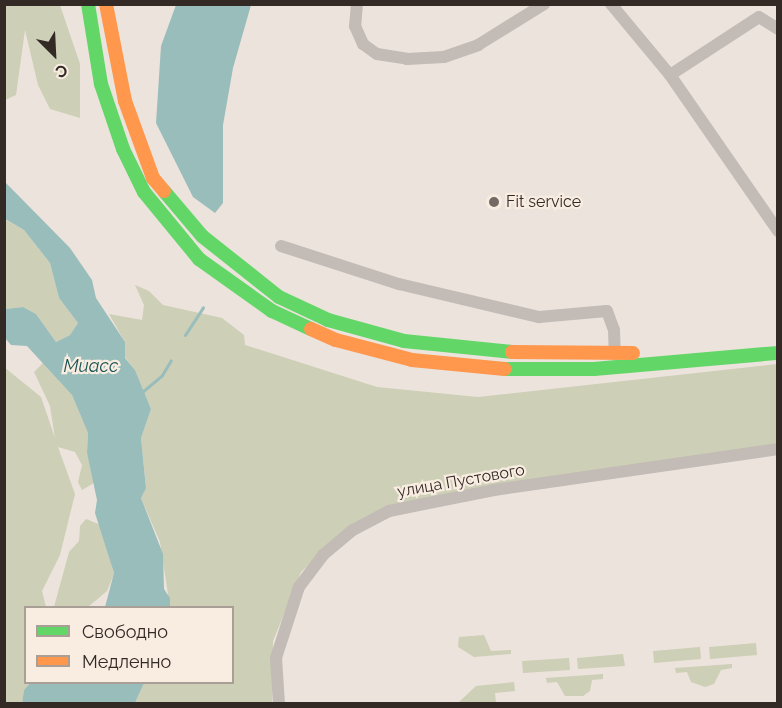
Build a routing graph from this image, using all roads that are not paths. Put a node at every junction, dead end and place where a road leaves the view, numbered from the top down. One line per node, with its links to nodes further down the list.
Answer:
1 (88, 4): 13 (main road)
2 (106, 4): 14 (main road)
3 (357, 4): 4 (street)
4 (544, 4)
5 (611, 4): 9 (street)
6 (754, 4): 7 (street)
7 (759, 16): 8 (street); 9 (street)
8 (777, 29)
9 (670, 75): 10 (street)
10 (777, 231)
11 (281, 246): 14 (street)
12 (777, 341): 14 (main road)
13 (777, 353)
14 (615, 354)
15 (777, 449): 16 (street, улица Пустового)
16 (279, 704)

